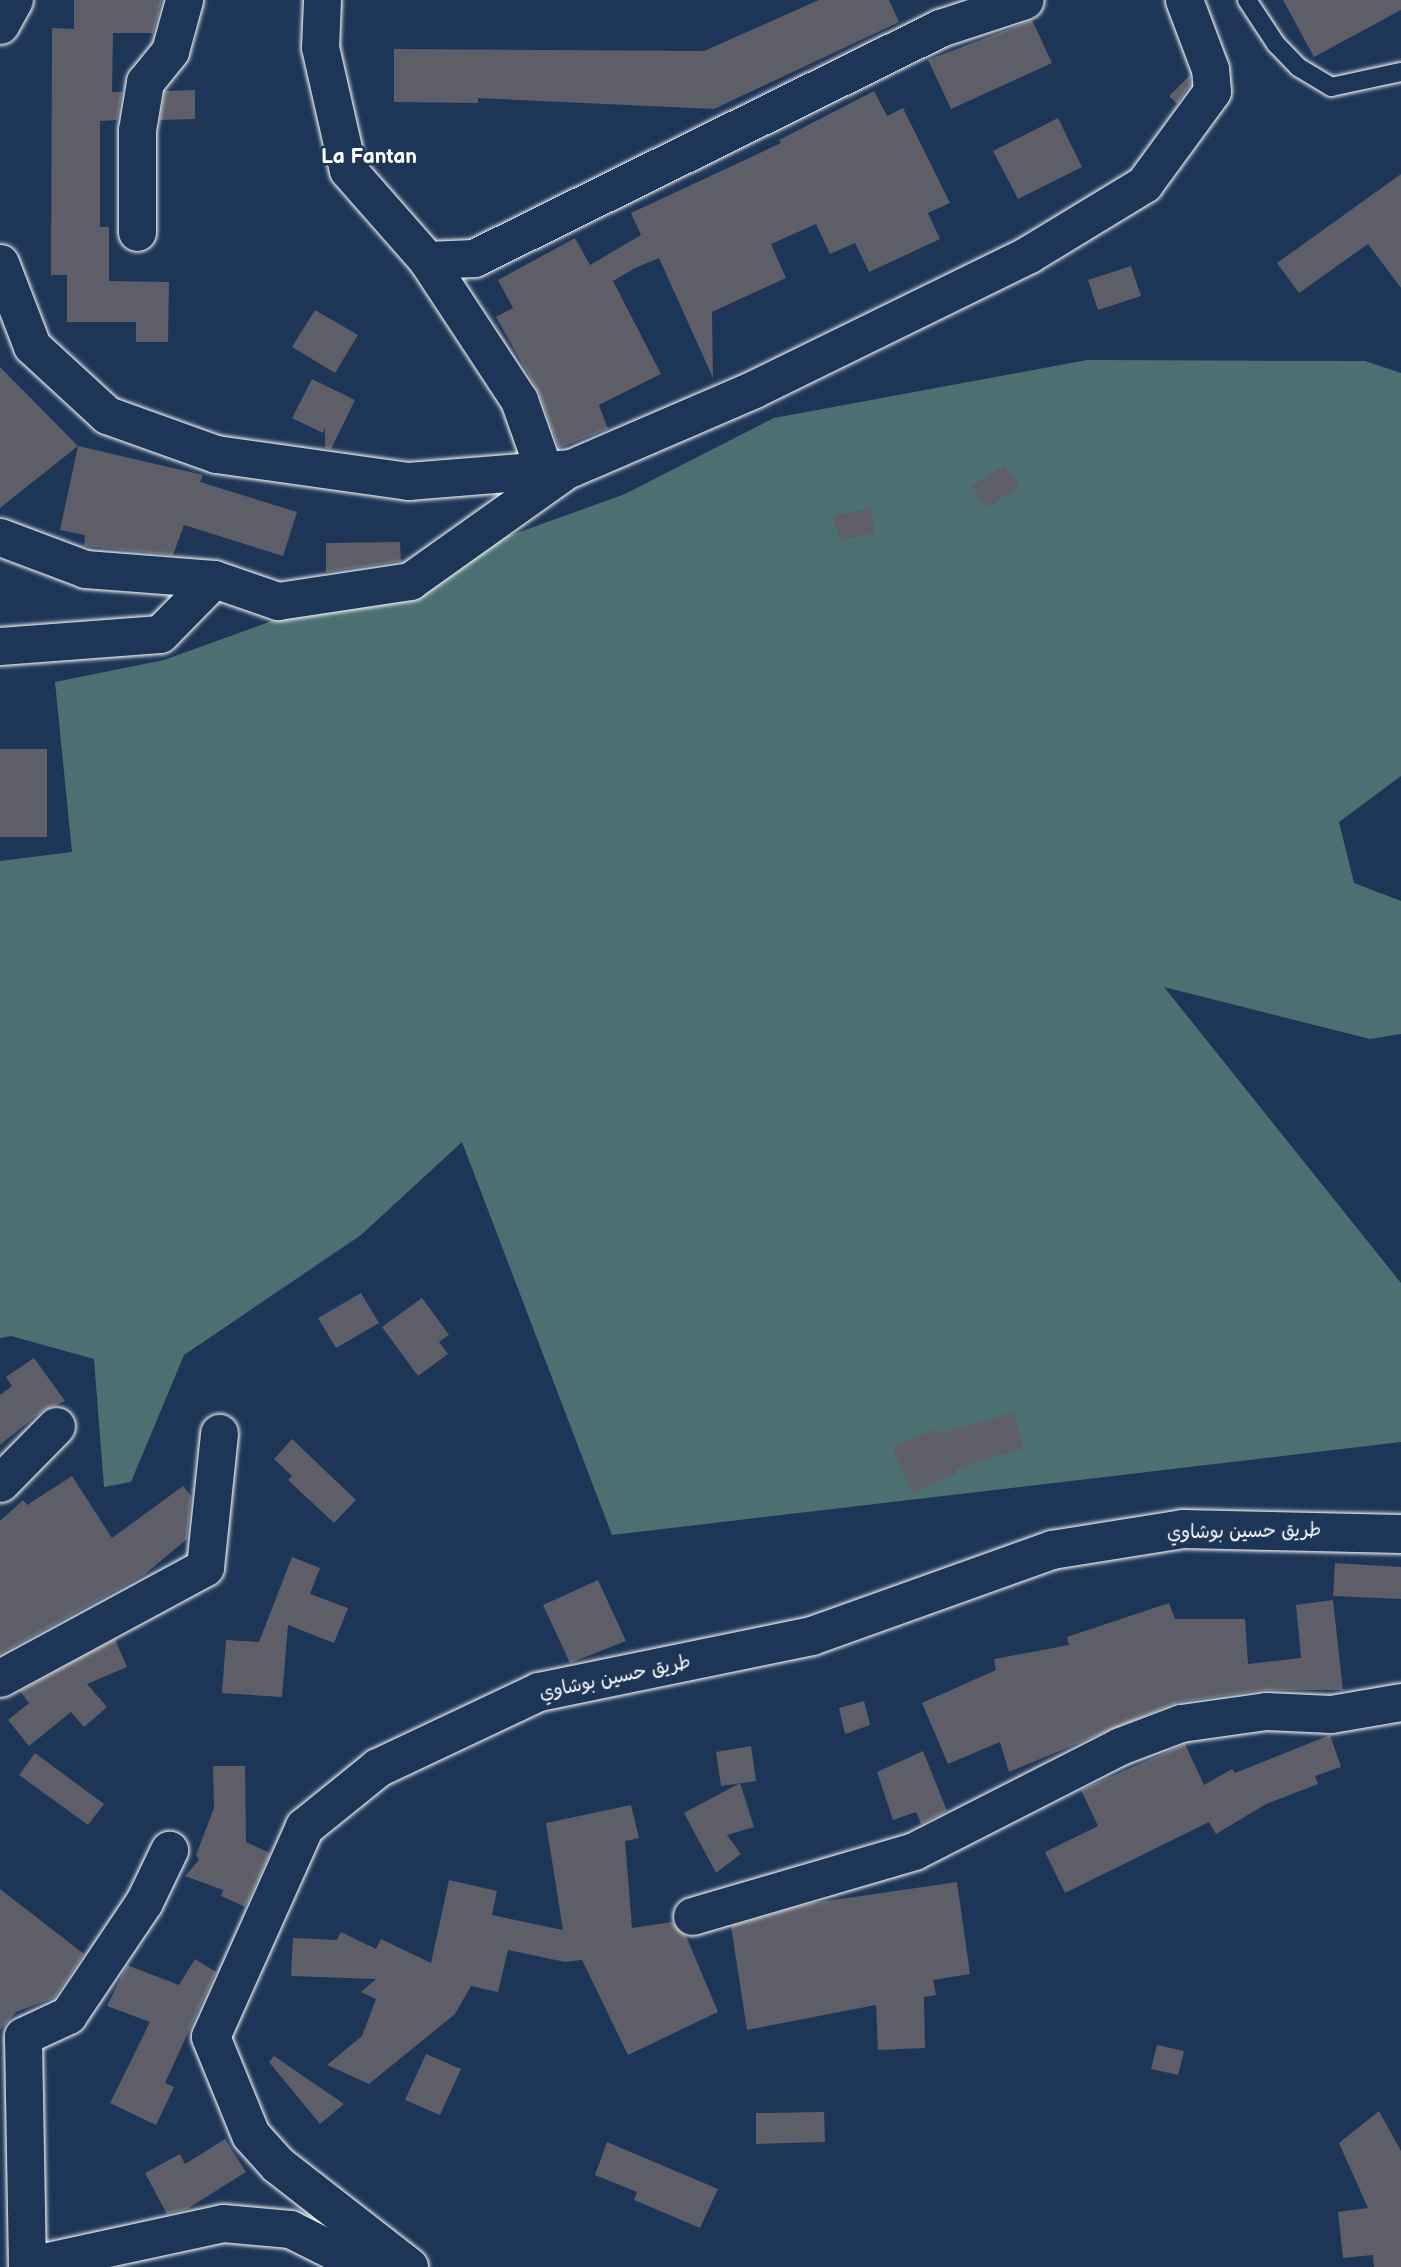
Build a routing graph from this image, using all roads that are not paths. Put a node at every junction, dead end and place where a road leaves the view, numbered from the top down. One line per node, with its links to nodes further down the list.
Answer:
1 (14, 0): 7 (street)
2 (184, 0): 9 (street)
3 (322, 0): 10 (street)
4 (1025, 0): 10 (street)
5 (1184, 0): 12 (street)
6 (1247, 0): 8 (lane)
7 (0, 25)
8 (1401, 72)
9 (137, 232)
10 (426, 260): 12 (street)
11 (0, 264): 12 (street)
12 (553, 472): 14 (street)
13 (0, 537): 14 (street)
14 (214, 579): 15 (street)
15 (0, 646)
16 (56, 1426): 18 (street)
17 (219, 1433): 20 (street)
18 (0, 1483)
19 (1401, 1534): 26 (street, طريق حسين بوشاوي)
20 (0, 1678)
21 (1401, 1702): 23 (street)
22 (169, 1850): 24 (street)
23 (692, 1916)
24 (28, 2266): 25 (street)
25 (366, 2267)
26 (409, 2267)

